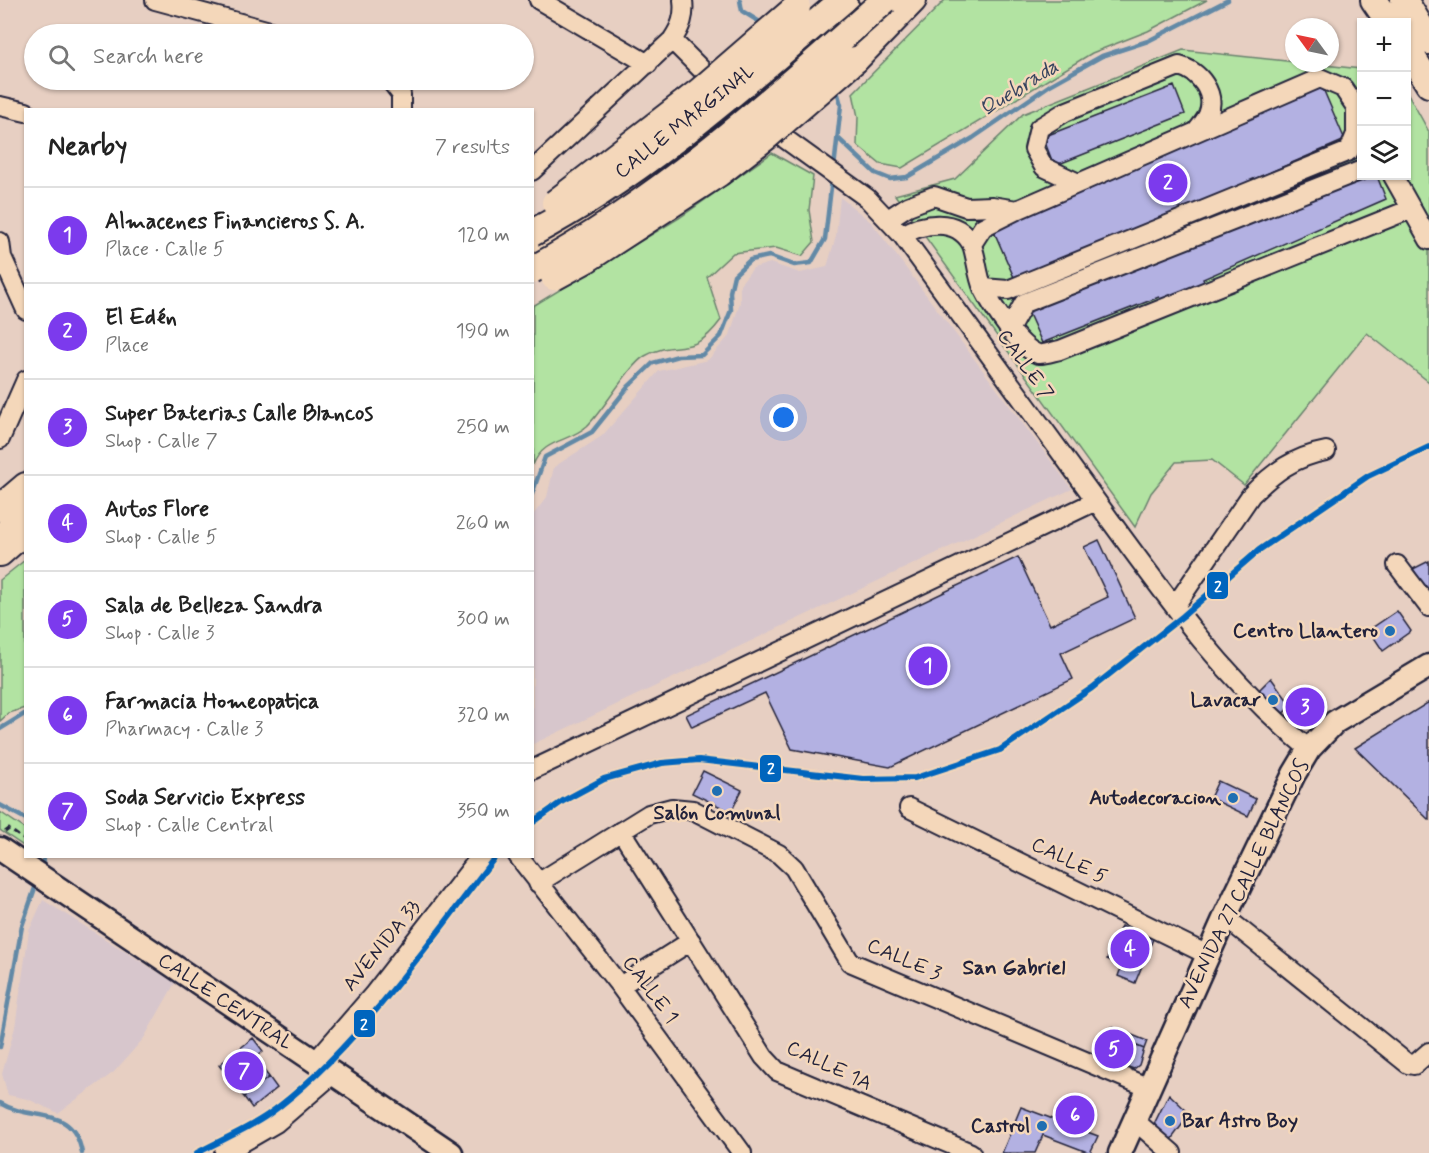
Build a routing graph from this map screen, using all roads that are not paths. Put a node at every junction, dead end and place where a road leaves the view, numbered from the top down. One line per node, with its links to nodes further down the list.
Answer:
1 (155, 0): 11 (street)
2 (539, 0): 15 (street)
3 (683, 0): 12 (street)
4 (885, 0): 38 (highway, bridge)
5 (913, 0): 39 (highway, bridge)
6 (1374, 0): 10 (highway)
7 (1404, 0): 13 (highway)
8 (850, 2): 17 (street, CALLE MARGINAL); 31 (highway, bridge)
9 (801, 3): 29 (highway, bridge)
10 (1386, 18)
11 (244, 24)
12 (672, 40): 15 (street); 17 (street, CALLE 7)
13 (1429, 41)
14 (1411, 54): 16 (highway)
15 (648, 64): 23 (street)
16 (1429, 84)
17 (738, 105): 30 (street, CALLE 7); 34 (street, CALLE MARGINAL); 37 (street, CALLE MARGINAL)
18 (0, 106): 20 (street)
19 (1357, 108): 22 (street)
20 (24, 112)
21 (1357, 126): 40 (street)
22 (1196, 133): 26 (street); 26 (street)
23 (534, 169)
24 (1357, 172): 42 (street)
25 (1394, 180): 27 (street)
26 (1078, 183): 28 (street)
27 (1411, 209): 33 (street); 42 (street)
28 (1017, 210): 30 (street); 35 (street)
29 (534, 217)
30 (888, 219): 32 (street, CALLE 7)
31 (534, 232)
32 (902, 235): 35 (street); 47 (street, CALLE 7)
33 (1428, 238)
34 (534, 243)
35 (972, 244): 40 (street)
36 (1, 252): 41 (street)
37 (534, 253)
38 (534, 269)
39 (534, 286)
40 (983, 288): 42 (street)
41 (24, 305)
42 (1010, 328)
43 (24, 385): 44 (street)
44 (0, 439)
45 (1326, 451): 54 (street)
46 (24, 488): 48 (highway)
47 (1096, 501): 54 (street, CALLE 7); 58 (street)
48 (0, 508)
49 (24, 512): 50 (street)
50 (0, 532)
51 (24, 532): 52 (highway)
52 (0, 553)
53 (1397, 565): 55 (street)
54 (1175, 606): 57 (street, CALLE 7)
55 (1429, 607)
56 (1429, 666): 57 (main road, AVENIDA 27 CALLE BLANCOS)
57 (1309, 749): 67 (main road, AVENIDA 27 CALLE BLANCOS)
58 (534, 769)
59 (909, 808): 69 (street, CALLE 5)
60 (621, 831): 66 (street); 68 (street, CALLE 1A); 73 (street, CALLE 3)
61 (5, 839): 62 (main road, CALLE CENTRAL)
62 (24, 856)
63 (26, 858): 72 (main road, CALLE CENTRAL)
64 (479, 858): 72 (street, AVENIDA 33)
65 (520, 858): 66 (street, CALLE 1)
66 (538, 882): 70 (street, CALLE 1)
67 (1225, 916): 69 (main road, AVENIDA 27 CALLE BLANCOS); 71 (street)
68 (691, 941): 70 (street); 78 (street, CALLE 1A)
69 (1208, 955): 73 (main road, AVENIDA 27 CALLE BLANCOS)
70 (620, 986): 77 (street, CALLE 1)
71 (1429, 1053)
72 (324, 1068): 75 (street, AVENIDA 33); 76 (main road, CALLE CENTRAL)
73 (1149, 1088): 74 (main road, AVENIDA 27 CALLE BLANCOS)
74 (1134, 1120): 79 (main road, AVENIDA 27 CALLE BLANCOS); 80 (street)
75 (224, 1153)
76 (451, 1153)
77 (742, 1153)
78 (971, 1153)
79 (1120, 1153)
80 (1172, 1153)

